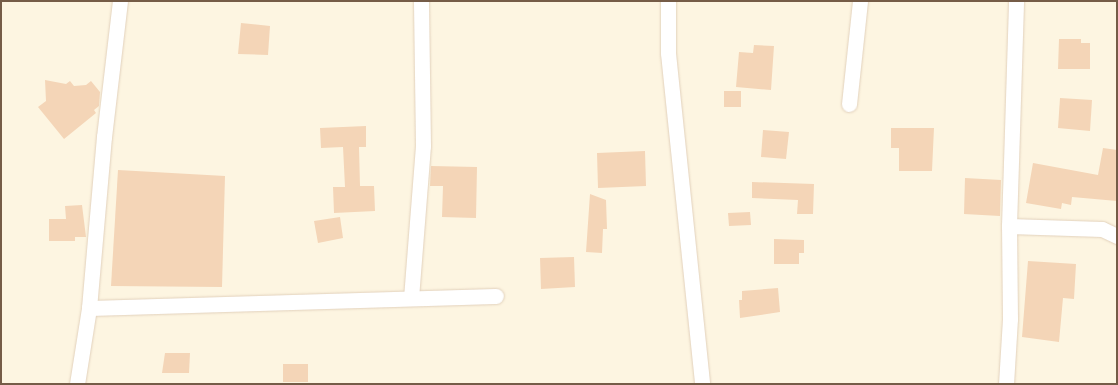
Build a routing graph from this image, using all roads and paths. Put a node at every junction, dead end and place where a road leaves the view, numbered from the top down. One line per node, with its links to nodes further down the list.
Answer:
1 (120, 1): 11 (street)
2 (421, 1): 10 (street)
3 (668, 1): 13 (street)
4 (860, 1): 6 (street)
5 (1016, 1): 7 (street)
6 (849, 104)
7 (1009, 226): 8 (street); 14 (street)
8 (1117, 236)
9 (496, 296): 10 (street)
10 (411, 298): 11 (street)
11 (89, 308): 12 (street)
12 (78, 384)
13 (702, 384)
14 (1006, 384)

